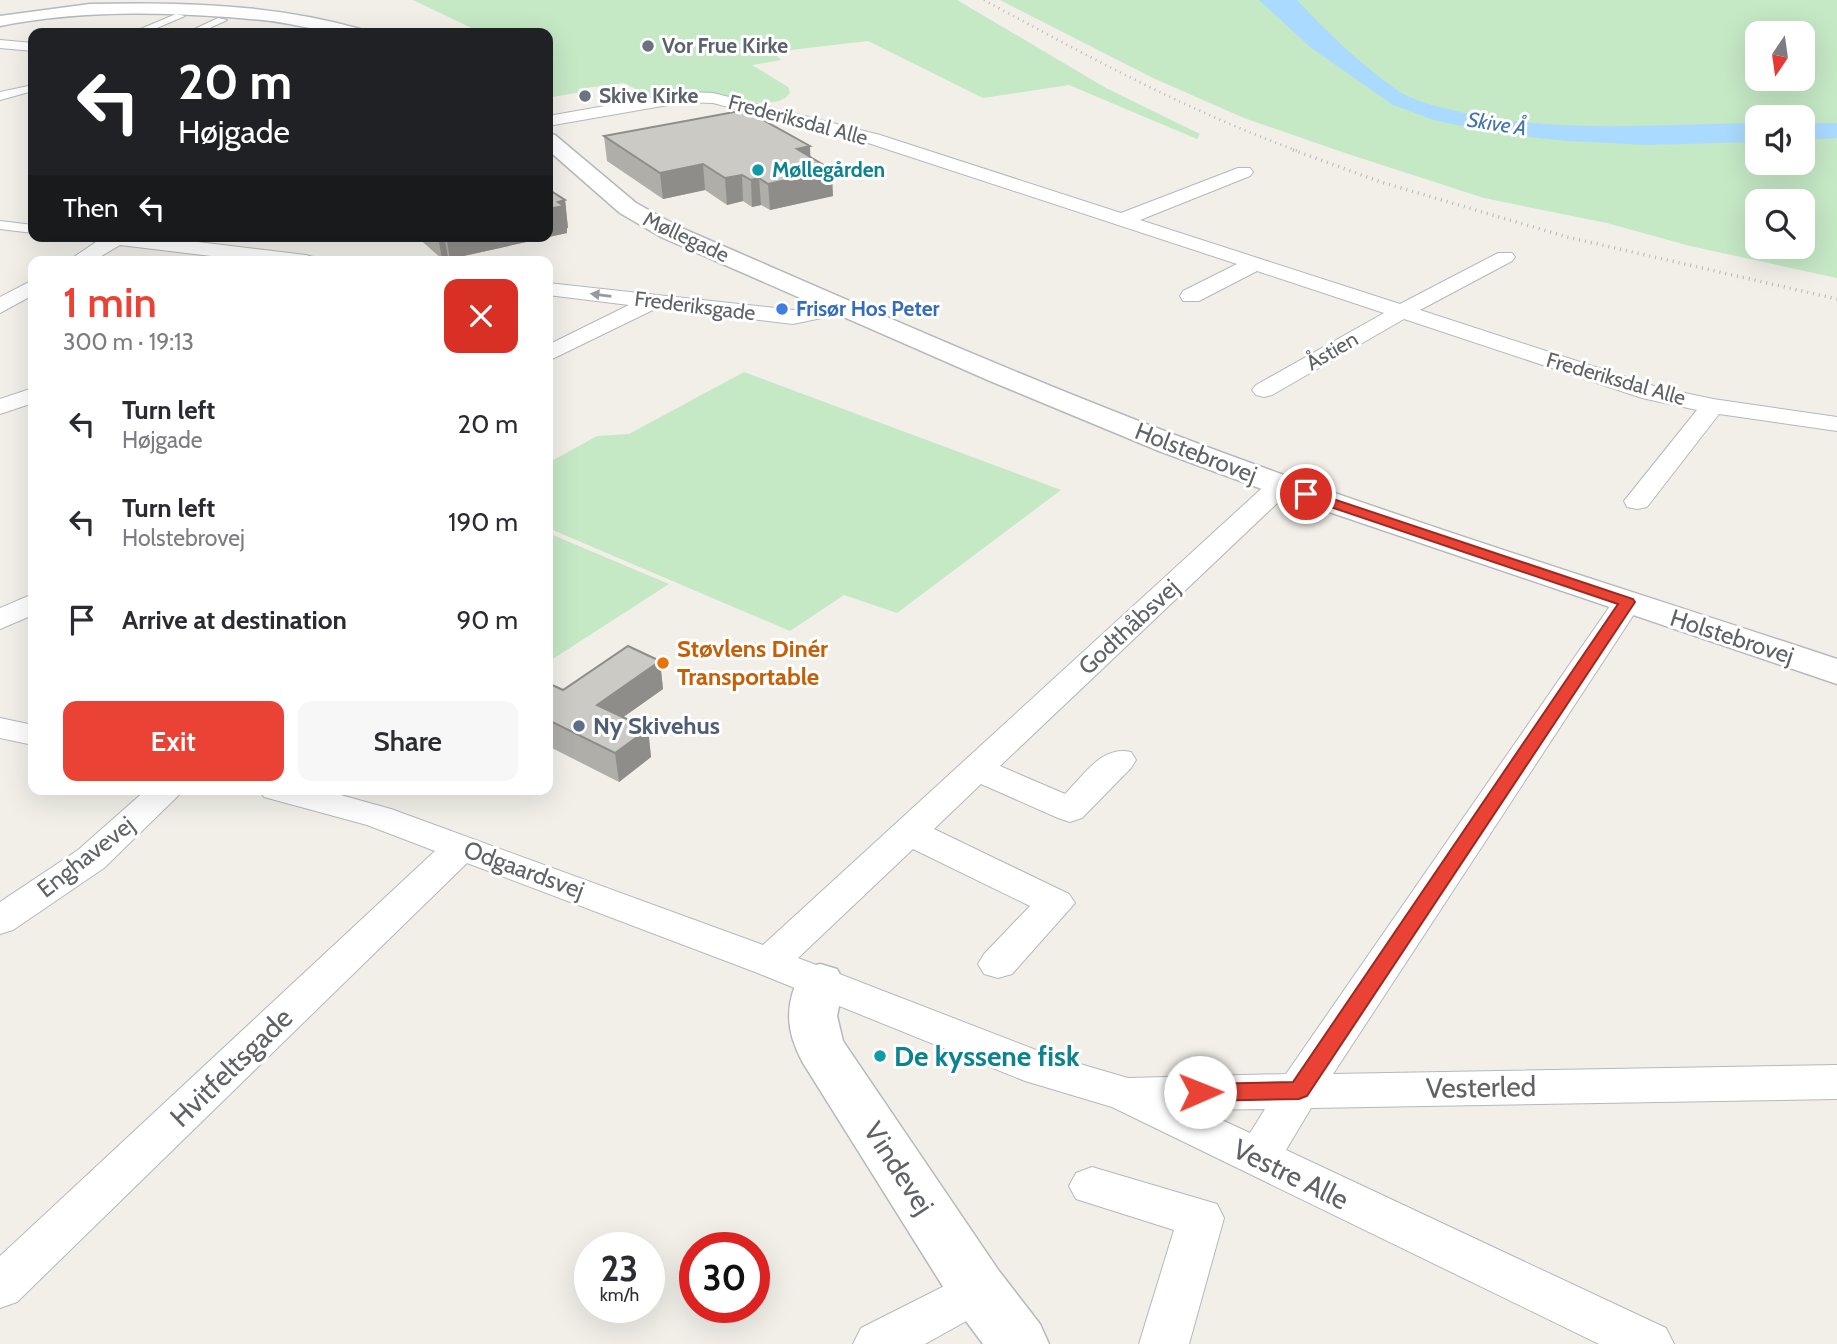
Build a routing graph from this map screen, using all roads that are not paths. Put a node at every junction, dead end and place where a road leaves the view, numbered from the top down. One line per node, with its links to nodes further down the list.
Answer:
1 (235, 0): 2 (street)
2 (212, 6): 5 (street); 8 (street)
3 (180, 16): 6 (street)
4 (222, 20): 7 (street)
5 (0, 21)
6 (149, 28)
7 (203, 28)
8 (333, 28)
9 (0, 44): 10 (street)
10 (28, 47)
11 (28, 89): 12 (street)
12 (0, 96)
13 (640, 103): 14 (street); 15 (street, Frederiksdal Alle); 18 (street, Frederiksdal Alle)
14 (666, 115)
15 (553, 120)
16 (553, 143): 32 (street, Møllegade)
17 (1244, 172): 18 (street)
18 (1122, 220): 26 (street, Frederiksdal Alle)
19 (0, 225): 20 (street)
20 (28, 228)
21 (111, 242): 23 (street)
22 (142, 242): 24 (street)
23 (87, 256)
24 (263, 256)
25 (1505, 257): 33 (street)
26 (1254, 264): 29 (street); 33 (street, Frederiksdal Alle)
27 (28, 289): 31 (street)
28 (553, 290): 30 (street, Frederiksgade, one-way to 28)
29 (1191, 296)
30 (654, 301): 32 (street, Frederiksgade); 34 (street)
31 (0, 306)
32 (842, 307): 40 (street, Holstebrovej)
33 (1401, 312): 35 (street, Åstien); 37 (street, Frederiksdal Alle)
34 (553, 352)
35 (1264, 390)
36 (28, 397): 38 (street)
37 (1713, 406): 39 (street, Frederiksdal Alle); 41 (street)
38 (0, 407)
39 (1837, 424)
40 (1281, 485): 42 (street, Holstebrovej); 49 (street, Godthåbsvej)
41 (1637, 501)
42 (1627, 602): 45 (street, Holstebrovej); 59 (street)
43 (28, 606): 44 (street)
44 (0, 620)
45 (1837, 672)
46 (0, 728): 47 (street)
47 (28, 734)
48 (1119, 760): 49 (street)
49 (977, 769): 52 (street, Godthåbsvej)
50 (161, 795): 54 (street, Enghavevej)
51 (298, 795): 53 (street, Odgaardsvej)
52 (909, 832): 55 (street, Godthåbsvej); 56 (street)
53 (462, 847): 55 (street, Odgaardsvej); 63 (street, Hvitfeltsgade)
54 (0, 920)
55 (769, 962): 57 (street, Vestre Alle)
56 (998, 964)
57 (820, 982): 60 (street, Vestre Alle); 64 (street, Vindevej)
58 (1837, 1082): 59 (street, Vesterled)
59 (1299, 1090): 60 (street, Vesterled); 61 (street)
60 (1125, 1094): 61 (street, Vestre Alle)
61 (1258, 1158): 68 (street, Vestre Alle)
62 (1092, 1186): 67 (street)
63 (0, 1287)
64 (978, 1290): 65 (street); 66 (street, Vindevej)
65 (878, 1344)
66 (1019, 1344)
67 (1164, 1344)
68 (1649, 1344)

